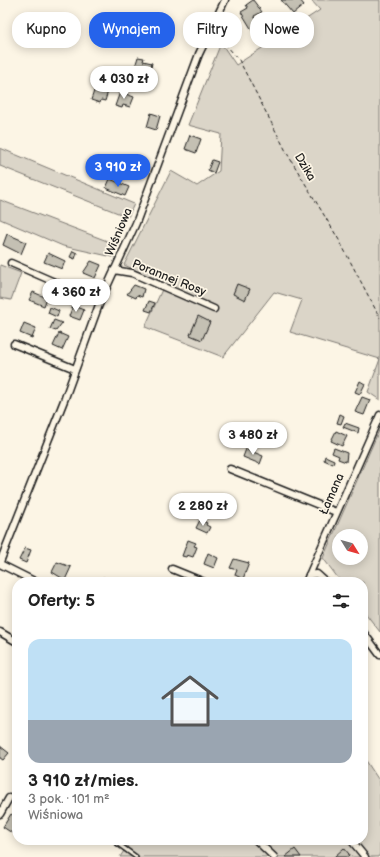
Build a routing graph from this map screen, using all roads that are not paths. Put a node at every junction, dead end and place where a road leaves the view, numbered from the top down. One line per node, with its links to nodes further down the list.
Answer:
1 (225, 0): 3 (street, Wiśniowa)
2 (11, 263): 4 (street)
3 (114, 270): 4 (street, Wiśniowa); 5 (street, Porannej Rosy)
4 (100, 302): 7 (street, Wiśniowa)
5 (214, 308)
6 (14, 344): 7 (street)
7 (75, 369): 11 (street, Wiśniowa)
8 (380, 415): 10 (street, Łamana)
9 (230, 469): 10 (street)
10 (336, 512): 13 (street, Łamana)
11 (0, 563): 14 (street)
12 (172, 569): 15 (street)
13 (309, 575): 16 (street)
14 (27, 577)
15 (192, 577)
16 (320, 577)
17 (0, 632): 18 (street)
18 (12, 639)
19 (368, 639): 20 (street)
20 (380, 655)
21 (9, 798): 22 (street)
22 (0, 814)
23 (120, 845): 26 (lane)
24 (261, 845): 27 (street)
25 (355, 845): 28 (street)
26 (136, 857)
27 (274, 857)
28 (365, 857)

